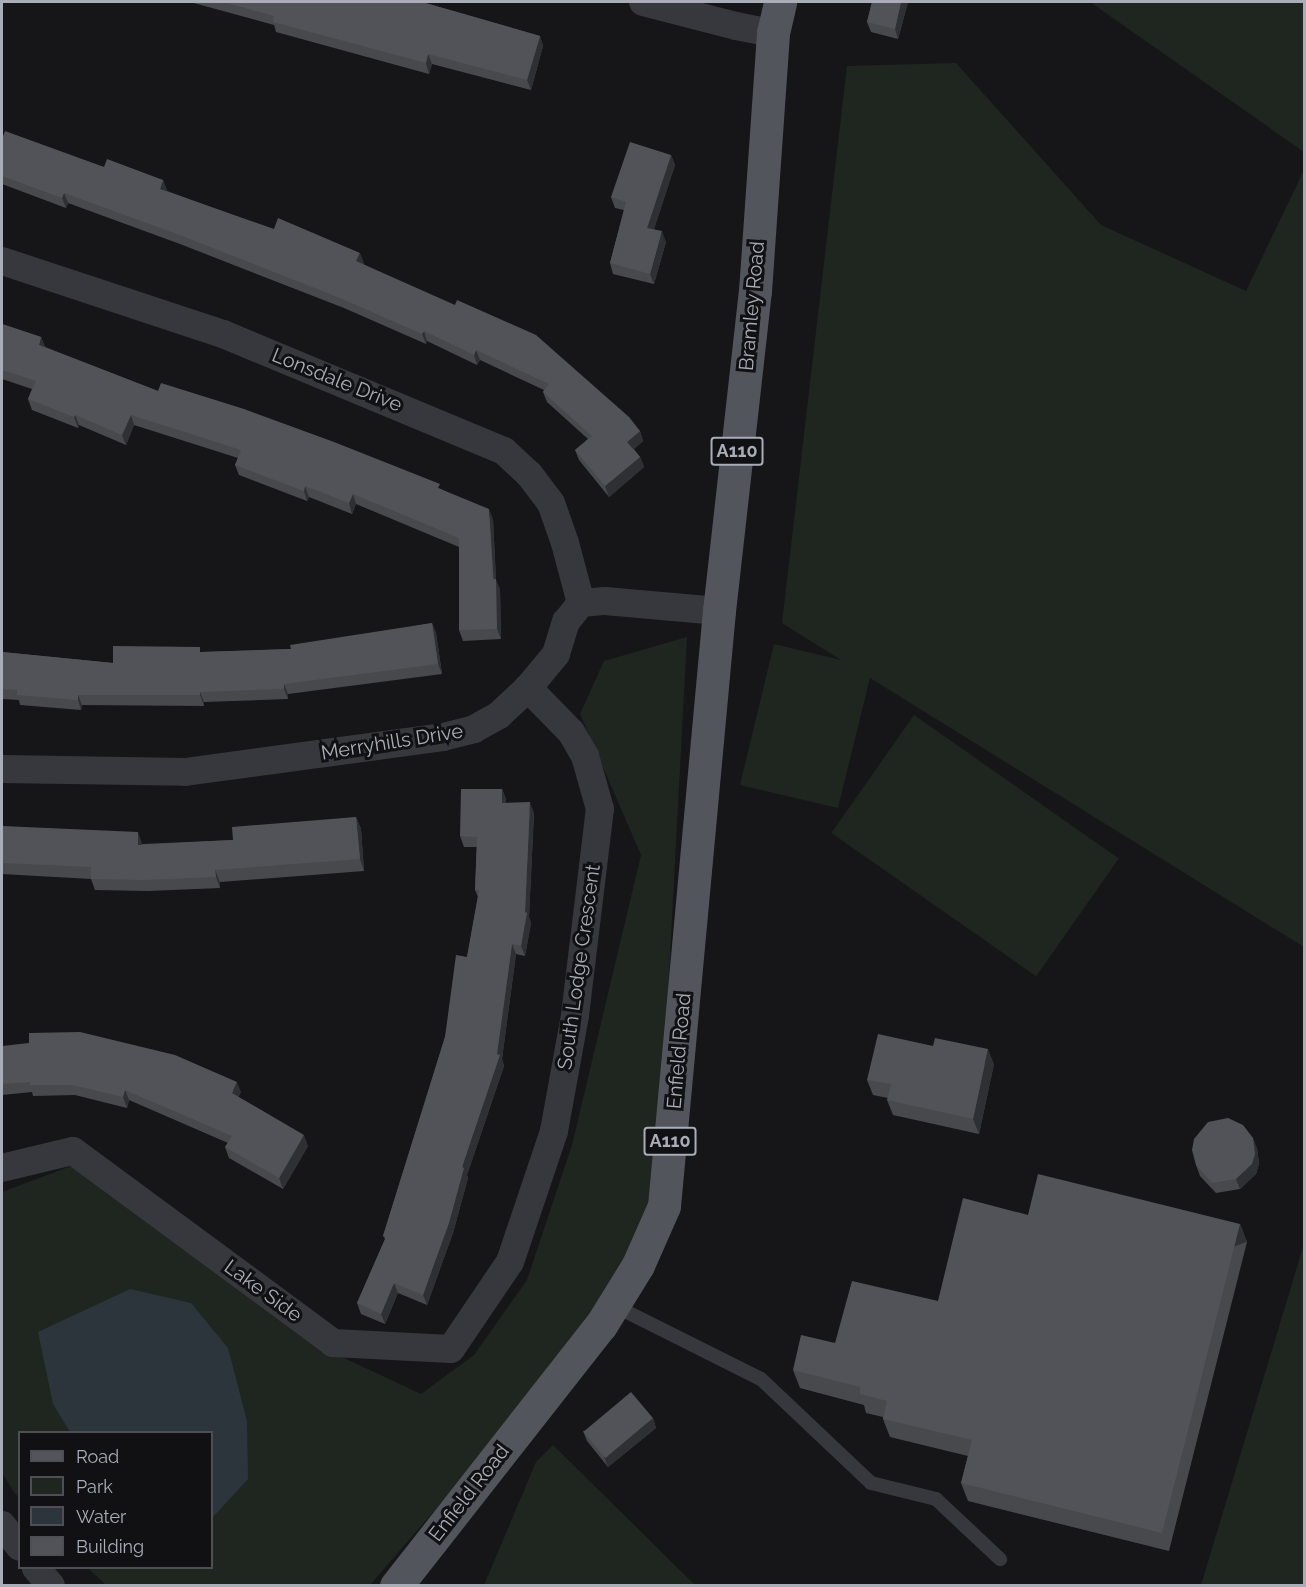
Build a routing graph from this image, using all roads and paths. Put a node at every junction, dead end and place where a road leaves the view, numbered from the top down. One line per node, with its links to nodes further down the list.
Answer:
1 (643, 2): 2 (street)
2 (699, 8): 3 (street)
3 (776, 17): 6 (main road, Bramley Road / A110)
4 (2, 261): 5 (street, Lonsdale Drive)
5 (581, 603): 6 (street); 7 (street, Merryhills Drive)
6 (719, 611): 11 (main road, Enfield Road / A110)
7 (528, 688): 8 (street, Merryhills Drive); 10 (street, South Lodge Crescent)
8 (2, 769)
9 (2, 1168): 10 (street, Lake Side)
10 (510, 1262)
11 (613, 1305): 14 (lane); 17 (main road, Enfield Road / A110)
12 (2, 1525): 13 (street)
13 (18, 1545)
14 (1000, 1559)
15 (37, 1569): 16 (street)
16 (51, 1586)
17 (396, 1586)

